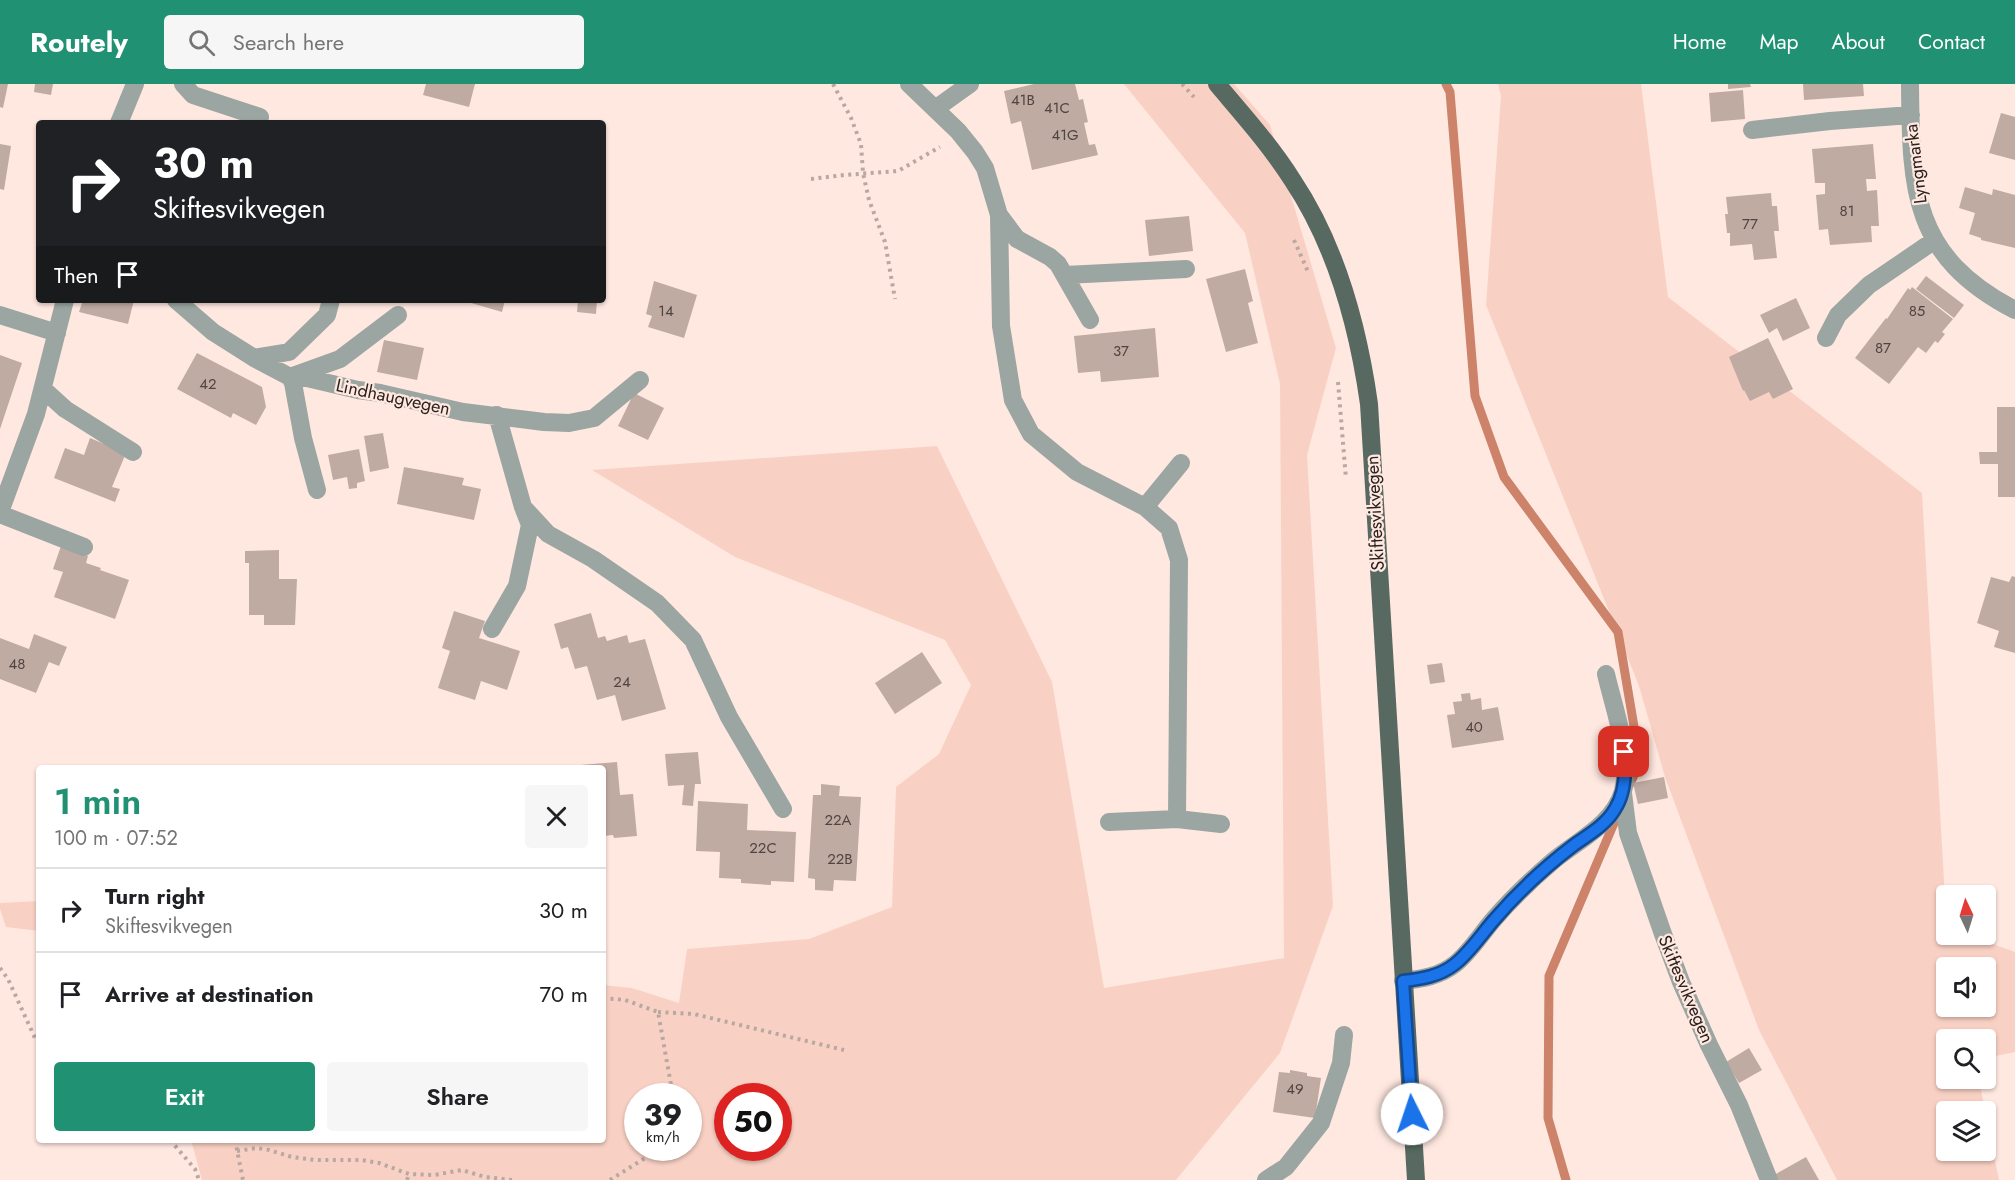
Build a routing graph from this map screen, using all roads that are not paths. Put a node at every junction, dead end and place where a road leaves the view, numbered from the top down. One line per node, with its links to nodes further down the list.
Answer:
1 (135, 84): 10 (street)
2 (183, 84): 9 (street)
3 (909, 84): 7 (street)
4 (970, 84): 7 (street)
5 (1217, 84): 44 (main road, Skiftesvikvegen)
6 (1910, 84): 8 (street, Lyngmarka)
7 (935, 109): 12 (street)
8 (1911, 115): 11 (street); 13 (street, Lyngmarka)
9 (260, 117)
10 (120, 120)
11 (1752, 130)
12 (999, 215): 15 (street); 34 (street)
13 (1935, 240): 19 (street, Lyngmarka); 24 (street)
14 (1186, 269): 15 (street)
15 (1065, 275): 22 (street)
16 (64, 303): 23 (street)
17 (179, 303): 25 (street, Lindhaugvegen)
18 (330, 303): 25 (street)
19 (2012, 303)
20 (0, 315): 23 (street)
21 (398, 315): 26 (street, Lindhaugvegen)
22 (1090, 321)
23 (57, 333): 28 (street)
24 (1826, 338)
25 (254, 358): 26 (street, Lindhaugvegen)
26 (290, 377): 29 (street, Lindhaugvegen); 32 (street)
27 (640, 380): 29 (street, Lindhaugvegen)
28 (43, 390): 30 (street); 35 (street)
29 (497, 415): 33 (street)
30 (133, 452)
31 (1181, 463): 34 (street)
32 (317, 490)
33 (523, 507): 37 (street); 40 (street)
34 (1145, 507): 41 (street)
35 (0, 513): 36 (street)
36 (84, 547)
37 (492, 629)
38 (1606, 674): 39 (street, Skiftesvikvegen)
39 (1623, 791): 44 (street, Skiftesvikvegen); 48 (street, Skiftesvikvegen)
40 (783, 809)
41 (1177, 819): 42 (street); 43 (street)
42 (1109, 822)
43 (1221, 824)
44 (1403, 981): 47 (main road, Skiftesvikvegen)
45 (1344, 1035): 46 (street)
46 (1266, 1180)
47 (1416, 1180)
48 (1769, 1180)

